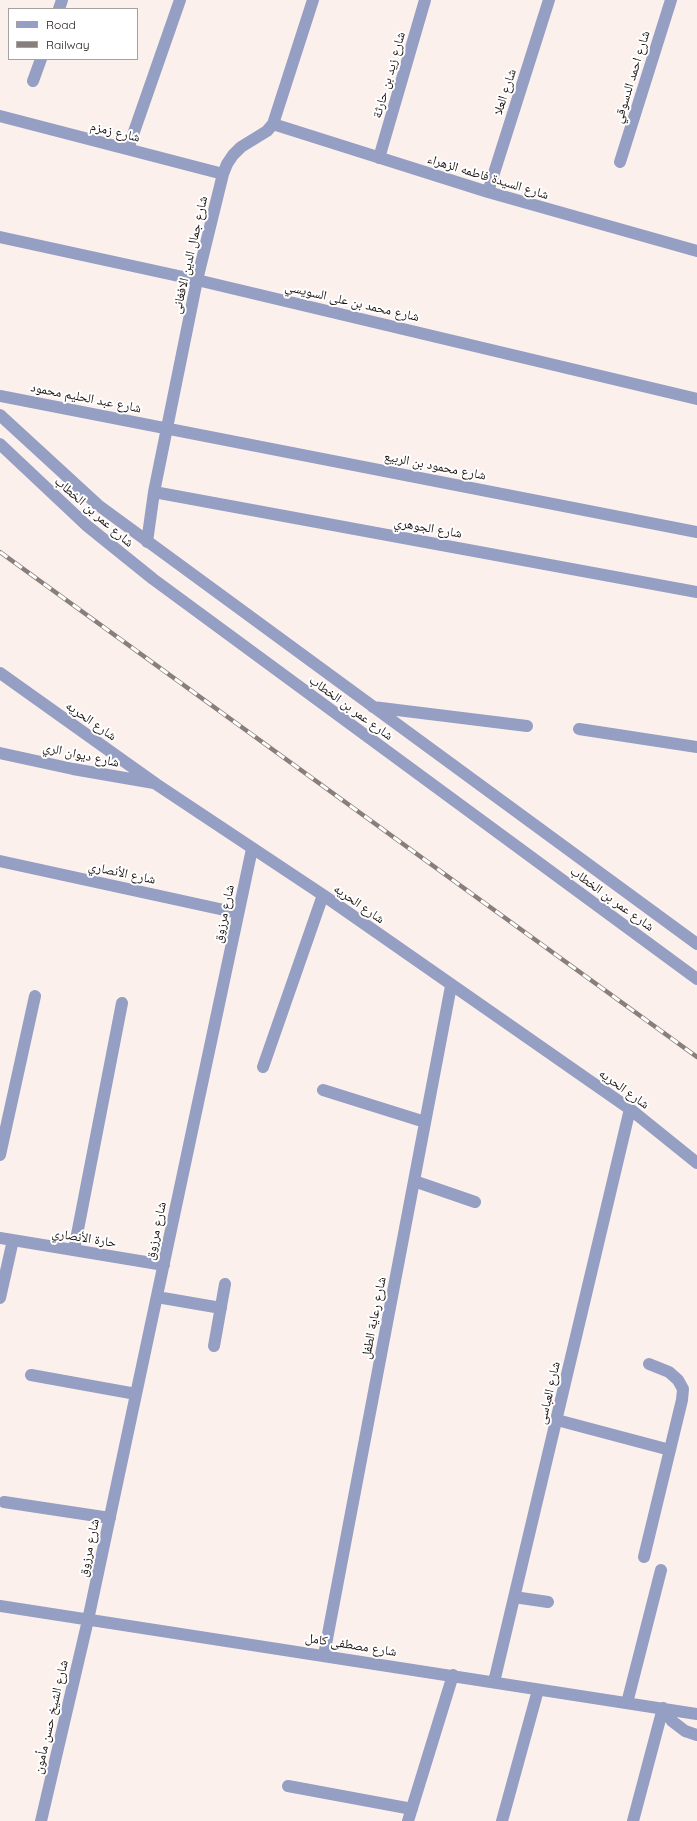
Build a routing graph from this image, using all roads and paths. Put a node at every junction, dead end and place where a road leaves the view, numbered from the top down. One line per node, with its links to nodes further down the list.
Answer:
1 (180, 0): 10 (street)
2 (313, 0): 9 (street)
3 (425, 0): 11 (street, شارع زيد بن حارثة)
4 (549, 0): 14 (street, شارع العلا)
5 (671, 0): 12 (street, شارع احمد الدسوقي)
6 (41, 60): 7 (street)
7 (33, 81)
8 (0, 116): 10 (street, شارع زمزم)
9 (274, 124): 11 (street, شارع السيدة فاطمه الزهراء); 13 (street, شارع جمال الدين الافغانى)
10 (128, 149): 13 (street, شارع زمزم)
11 (379, 158): 14 (street, شارع السيدة فاطمه الزهراء)
12 (620, 162)
13 (223, 174): 17 (street, شارع جمال الدين الافغانى)
14 (488, 192): 16 (street, شارع السيدة فاطمه الزهراء)
15 (0, 237): 17 (street, شارع محمد بن على السويسي)
16 (697, 251)
17 (197, 280): 19 (street, شارع محمد بن على السويسي); 21 (street, شارع جمال الدين الافغانى)
18 (0, 396): 21 (street, شارع عبد الحليم محمود)
19 (697, 398)
20 (0, 415): 25 (street, شارع عمر بن الخطاب)
21 (167, 428): 23 (street, شارع جمال الدين الافغانى); 24 (street, شارع محمود بن الربيع)
22 (0, 444): 39 (street, شارع عمر بن الخطاب)
23 (154, 492): 25 (street, شارع جمال الدين الافغانى); 26 (street, شارع الجوهري)
24 (697, 532)
25 (147, 542): 28 (street, شارع عمر بن الخطاب)
26 (697, 592)
27 (0, 673): 33 (street, شارع الحريه)
28 (372, 706): 29 (street); 38 (street, شارع عمر بن الخطاب)
29 (527, 726)
30 (579, 729): 31 (street)
31 (697, 747)
32 (0, 753): 33 (street, شارع ديوان الري)
33 (156, 784): 34 (street, شارع الحريه)
34 (252, 849): 36 (street, شارع الحريه); 37 (street, شارع مرزوق)
35 (0, 861): 37 (street, شارع الأنصاري)
36 (323, 895): 40 (street, شارع الحريه); 43 (street)
37 (238, 913): 54 (street, شارع مرزوق)
38 (697, 944)
39 (697, 979)
40 (451, 986): 45 (street, شارع الحريه); 46 (street, شارع رعاية الطفل)
41 (35, 996): 47 (street)
42 (122, 1003): 53 (street)
43 (262, 1068)
44 (323, 1090): 46 (street)
45 (630, 1110): 48 (street, شارع الحريه); 63 (street, شارع العباسى)
46 (425, 1122): 49 (street, شارع رعاية الطفل)
47 (0, 1155)
48 (697, 1162)
49 (414, 1181): 50 (street); 73 (street, شارع رعاية الطفل)
50 (475, 1202)
51 (0, 1238): 52 (street, حارة الأنصاري)
52 (13, 1240): 53 (street, حارة الأنصاري); 57 (street)
53 (74, 1250): 54 (street, حارة الأنصاري)
54 (164, 1265): 56 (street, شارع مرزوق)
55 (225, 1284): 58 (street)
56 (157, 1297): 58 (street); 62 (street, شارع مرزوق)
57 (0, 1298)
58 (220, 1308): 59 (street)
59 (214, 1346)
60 (649, 1364): 64 (street)
61 (31, 1375): 62 (street)
62 (136, 1394): 66 (street, شارع مرزوق)
63 (557, 1420): 64 (street); 69 (street, شارع العباسى)
64 (670, 1450): 67 (street)
65 (4, 1502): 66 (street)
66 (110, 1518): 72 (street, شارع مرزوق)
67 (644, 1556)
68 (661, 1570): 77 (street)
69 (514, 1597): 70 (street); 75 (street, شارع العباسى)
70 (548, 1602)
71 (0, 1606): 72 (street, شارع مصطفى كامل)
72 (88, 1620): 73 (street, شارع مصطفى كامل); 83 (street, شارع الشيخ حسن مأمون)
73 (324, 1655): 74 (street, شارع مصطفى كامل)
74 (453, 1676): 75 (street, شارع مصطفى كامل); 82 (street)
75 (494, 1682): 76 (street, شارع مصطفى كامل)
76 (538, 1690): 77 (street, شارع مصطفى كامل); 84 (street)
77 (626, 1704): 78 (street, شارع مصطفى كامل)
78 (663, 1708): 79 (street, شارع مصطفى كامل); 80 (street); 85 (street)
79 (697, 1714)
80 (697, 1735)
81 (288, 1786): 82 (street)
82 (410, 1815)
83 (41, 1821)
84 (502, 1821)
85 (633, 1821)

